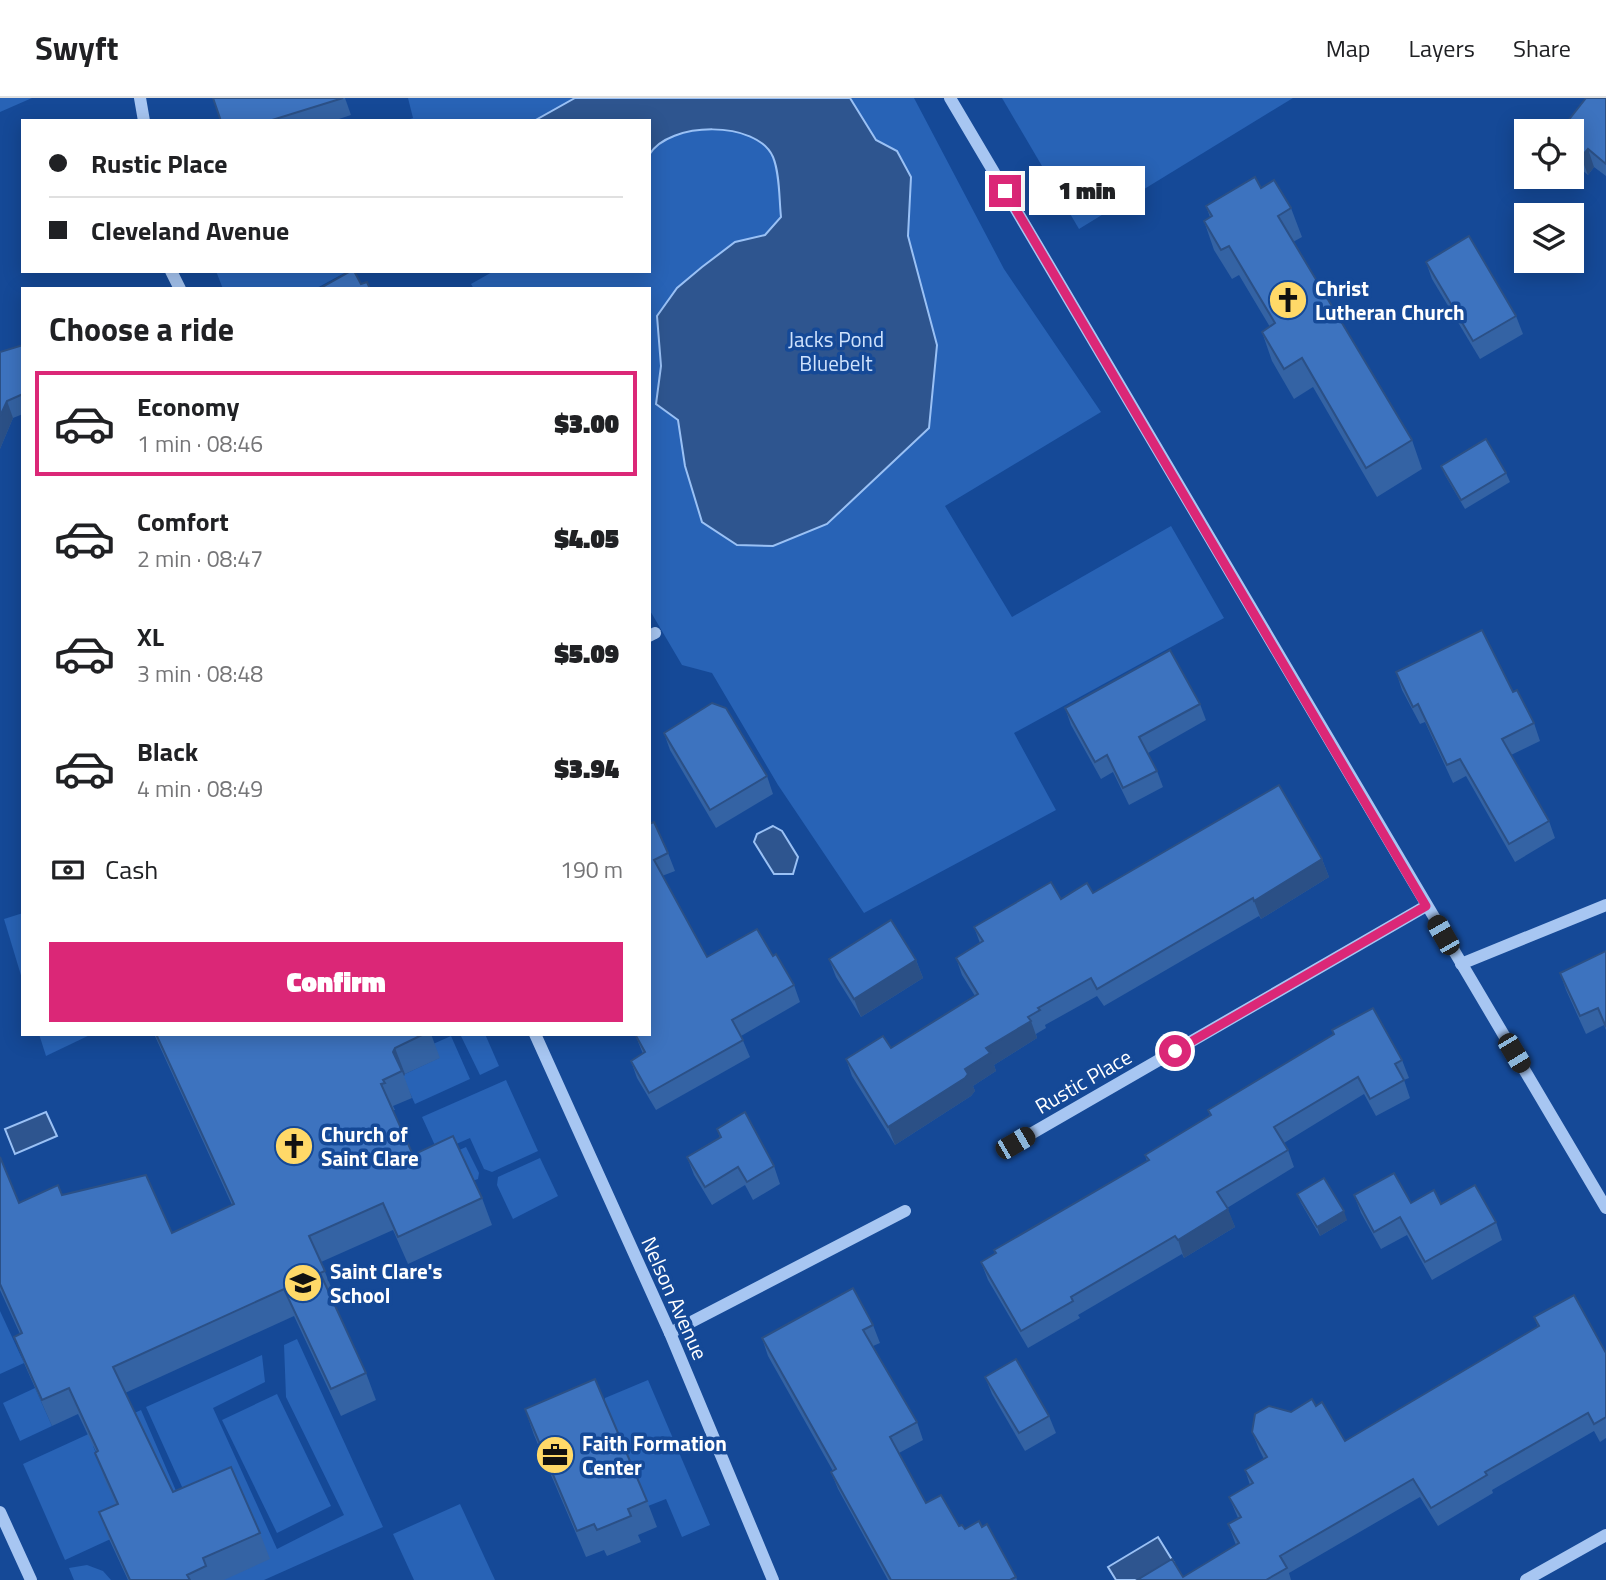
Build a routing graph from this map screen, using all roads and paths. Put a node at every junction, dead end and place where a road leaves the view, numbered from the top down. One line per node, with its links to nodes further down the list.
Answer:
1 (140, 98): 3 (street)
2 (950, 98): 5 (street)
3 (144, 119)
4 (1606, 905): 6 (street)
5 (1426, 906): 6 (street); 8 (street, Rustic Place)
6 (1461, 964): 9 (street)
7 (536, 1036): 11 (street, Nelson Avenue)
8 (1015, 1143)
9 (1606, 1208)
10 (905, 1211): 11 (street)
11 (670, 1333): 15 (street, Nelson Avenue)
12 (0, 1512): 14 (street)
13 (1606, 1535): 16 (street)
14 (31, 1580)
15 (773, 1580)
16 (1526, 1580)

